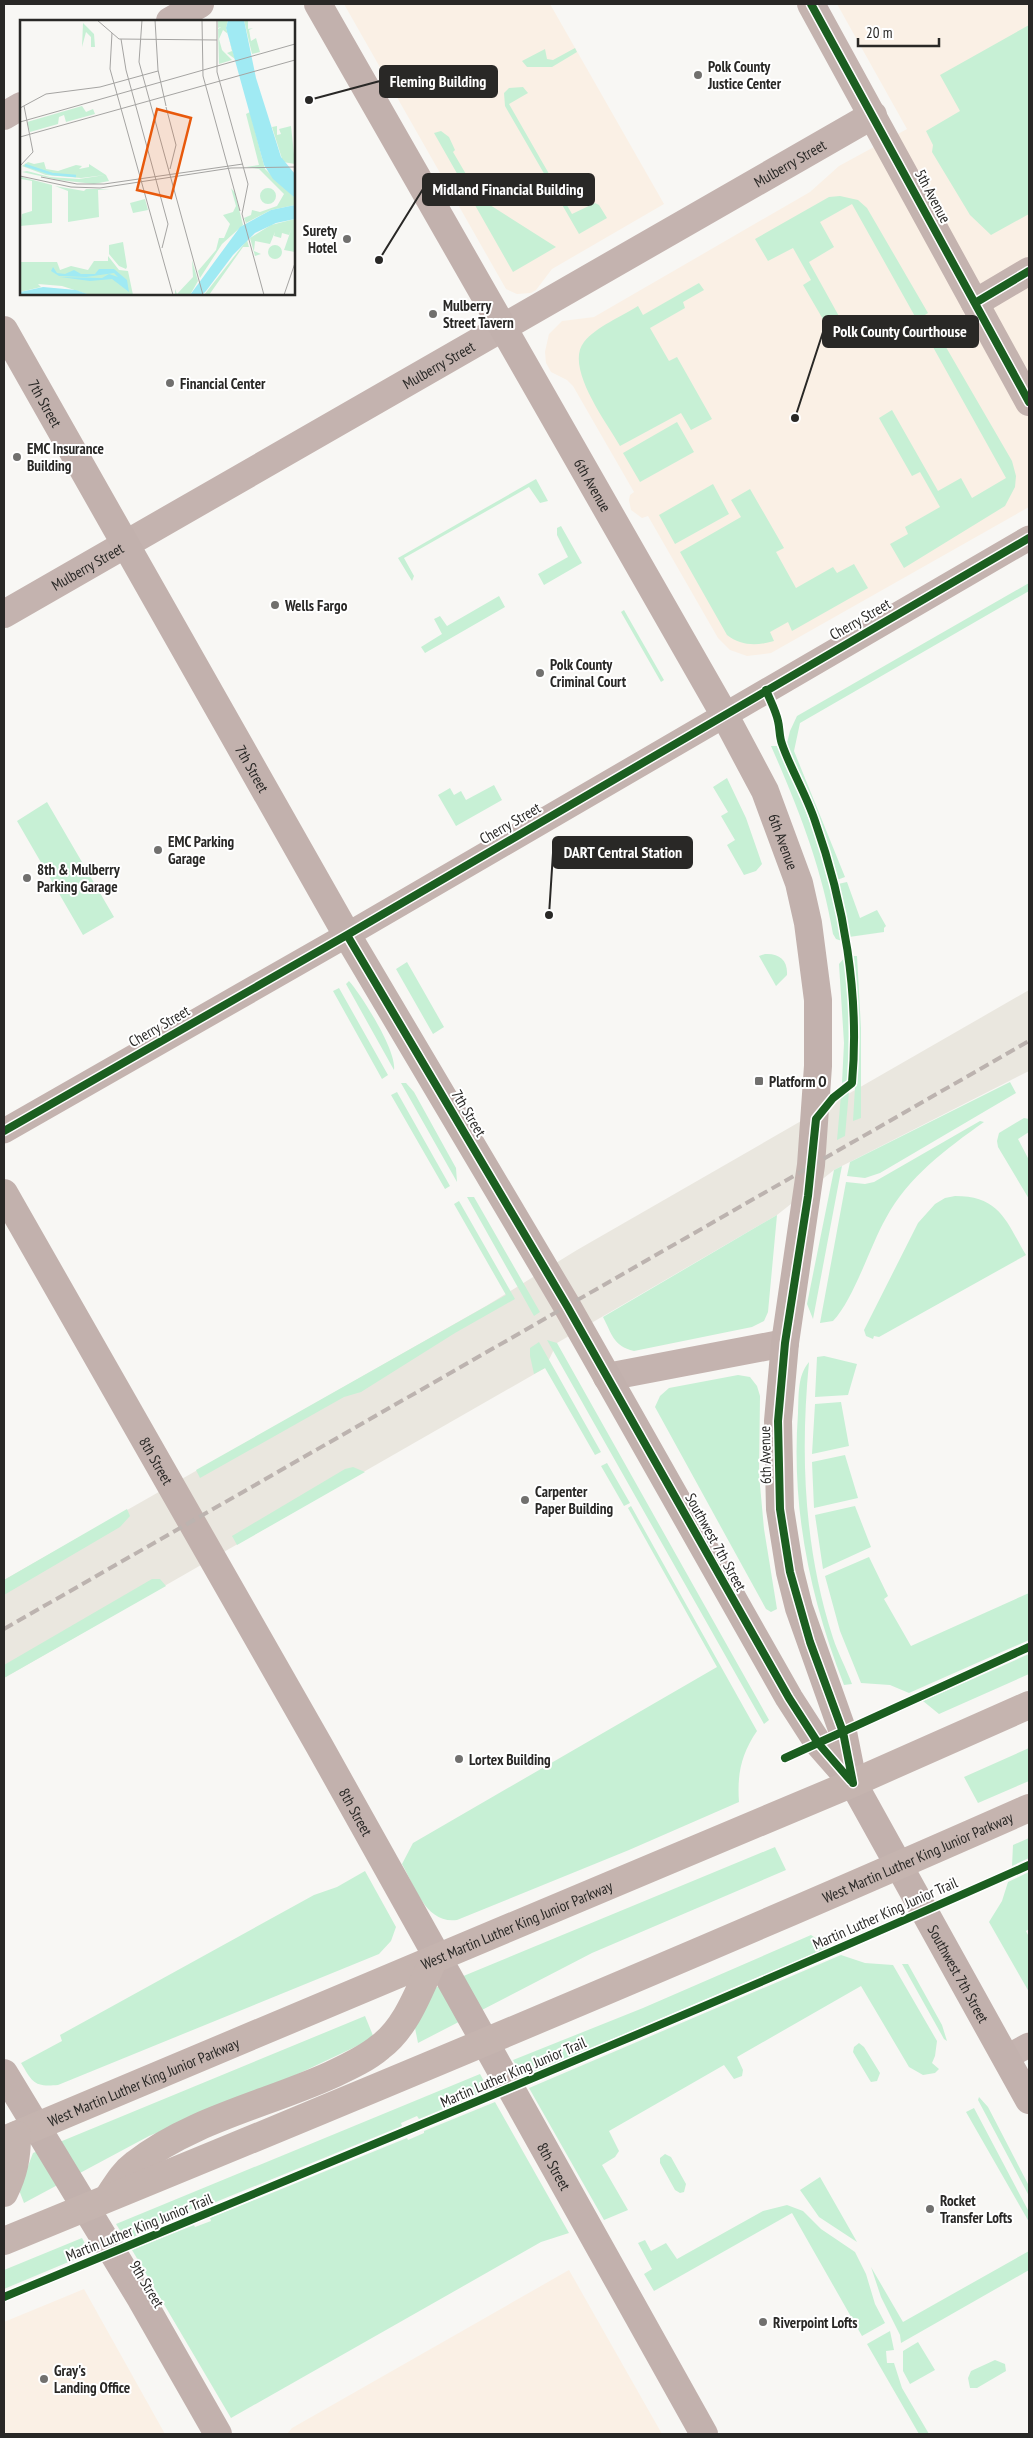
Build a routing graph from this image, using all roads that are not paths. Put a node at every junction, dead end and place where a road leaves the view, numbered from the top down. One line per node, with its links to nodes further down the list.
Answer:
1 (200, 4): 4 (street)
2 (318, 4): 10 (main road, 6th Avenue)
3 (811, 4): 6 (street, 5th Avenue)
4 (172, 20)
5 (20, 107): 7 (street)
6 (873, 115): 9 (street, 5th Avenue); 10 (street, Mulberry Street)
7 (4, 116)
8 (1029, 271): 9 (street)
9 (976, 303): 12 (street, 5th Avenue)
10 (504, 328): 14 (street, Mulberry Street); 16 (main road, 6th Avenue)
11 (4, 330): 14 (main road, 7th Street)
12 (1029, 402)
13 (1029, 538): 16 (street, Cherry Street)
14 (124, 544): 15 (street, Mulberry Street); 17 (main road, 7th Street)
15 (4, 614)
16 (724, 714): 17 (street, Cherry Street); 21 (main road, 6th Avenue)
17 (347, 935): 18 (street, Cherry Street); 20 (main road, 7th Street)
18 (4, 1131)
19 (4, 1193): 37 (main road, 8th Street)
20 (567, 1306): 22 (main road, Southwest 7th Street)
21 (785, 1343): 22 (street); 24 (main road, 6th Avenue)
22 (607, 1377): 24 (main road, Southwest 7th Street)
23 (1029, 1705): 24 (main road, West Martin Luther King Junior Parkway)
24 (853, 1783): 26 (main road, Southwest 7th Street); 27 (main road, West Martin Luther King Junior Parkway)
25 (1029, 1808): 26 (main road, West Martin Luther King Junior Parkway)
26 (899, 1866): 28 (main road, Southwest 7th Street); 34 (main road, West Martin Luther King Junior Parkway)
27 (433, 1961): 32 (main road, West Martin Luther King Junior Parkway); 34 (main road)
28 (1018, 2051): 31 (main road, Southwest 7th Street)
29 (4, 2067): 32 (street)
30 (4, 2073): 36 (main road, 9th Street)
31 (1029, 2100)
32 (10, 2138): 33 (main road)
33 (4, 2193)
34 (108, 2198): 35 (main road, West Martin Luther King Junior Parkway)
35 (4, 2241)
36 (218, 2434)
37 (704, 2434)

